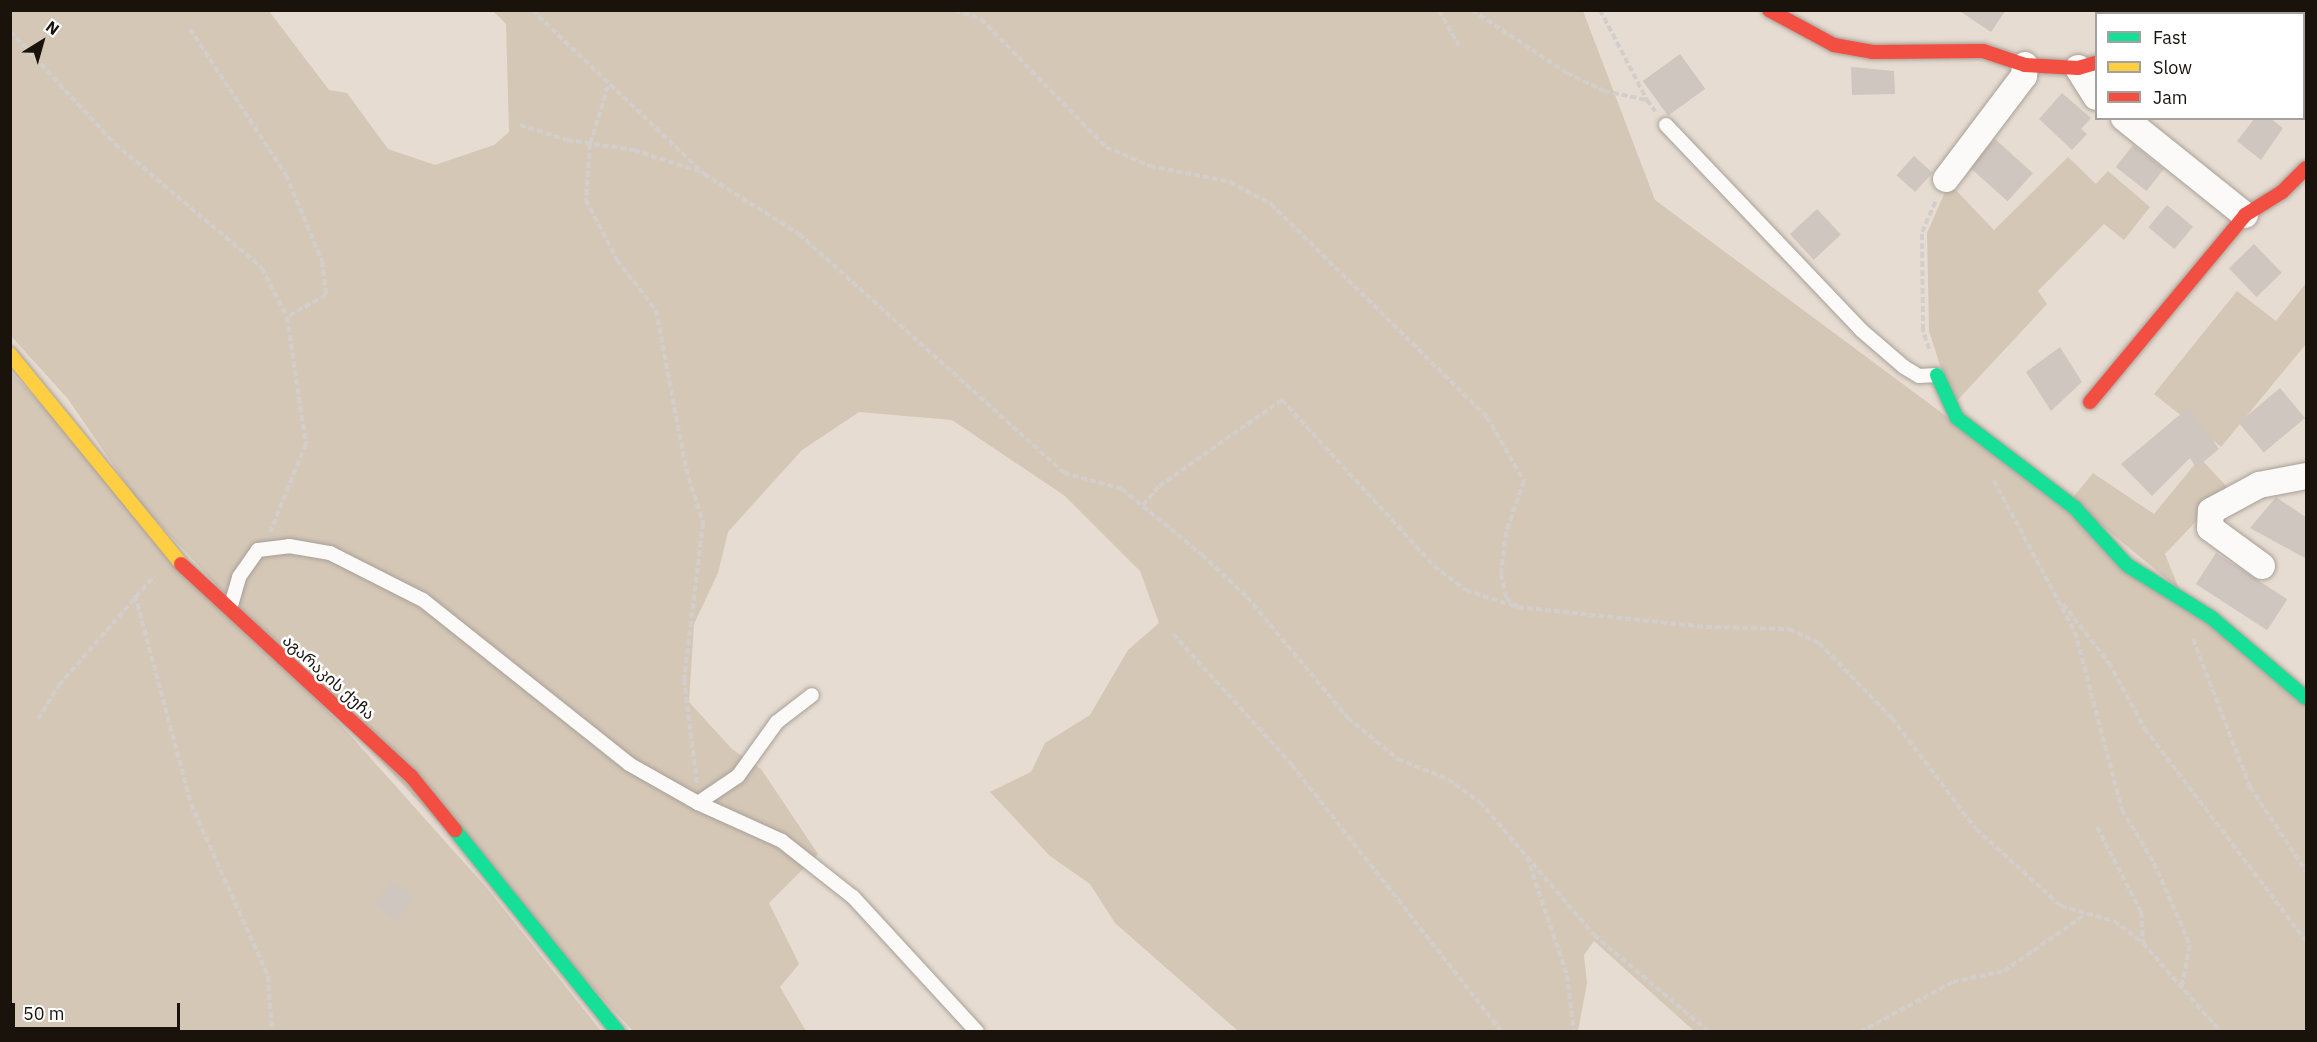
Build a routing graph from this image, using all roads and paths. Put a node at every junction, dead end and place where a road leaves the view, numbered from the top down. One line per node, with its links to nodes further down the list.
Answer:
1 (532, 10): 12 (path)
2 (955, 10): 36 (path)
3 (1439, 10): 9 (path)
4 (1472, 10): 14 (path)
5 (1600, 10): 14 (path)
6 (1769, 10): 10 (street)
7 (190, 29): 23 (path)
8 (10, 31): 23 (path)
9 (1459, 46)
10 (2025, 65): 11 (street); 21 (street)
11 (2087, 65): 13 (street)
12 (608, 86): 18 (path); 20 (path)
13 (2095, 91)
14 (1647, 100): 17 (path)
15 (2126, 120): 22 (street)
16 (520, 125): 18 (path)
17 (1666, 125): 25 (lane)
18 (590, 144): 20 (path); 42 (path)
19 (2307, 168): 22 (street)
20 (705, 174): 29 (path)
21 (1946, 179): 25 (path)
22 (2245, 216): 26 (street)
23 (287, 317): 30 (path)
24 (10, 354): 31 (street, აგარაკის ქუჩა)
25 (1937, 375): 34 (street)
26 (2090, 402)
27 (1990, 475): 35 (path)
28 (2307, 476): 32 (street)
29 (1143, 505): 36 (path); 44 (path)
30 (258, 550): 37 (lane); 42 (lane)
31 (173, 557): 33 (path); 37 (street, აგარაკის ქუჩა)
32 (2262, 566)
33 (135, 596): 41 (path); 50 (path)
34 (2177, 599): 40 (street); 45 (path)
35 (2061, 601): 47 (path); 49 (path)
36 (1518, 607): 46 (path)
37 (230, 610): 51 (street, აგარაკის ქუჩა)
38 (1173, 634): 53 (path)
39 (812, 695): 42 (lane)
40 (2307, 698)
41 (38, 719)
42 (698, 803): 52 (lane)
43 (2097, 827): 48 (path)
44 (1526, 854): 54 (path); 55 (path)
45 (2307, 871)
46 (2086, 914): 48 (path); 56 (path)
47 (2307, 941)
48 (2144, 943): 49 (path)
49 (2182, 985): 57 (path)
50 (272, 1032)
51 (618, 1032)
52 (977, 1032)
53 (1502, 1032)
54 (1574, 1032)
55 (1709, 1032)
56 (1860, 1032)
57 (2221, 1032)

